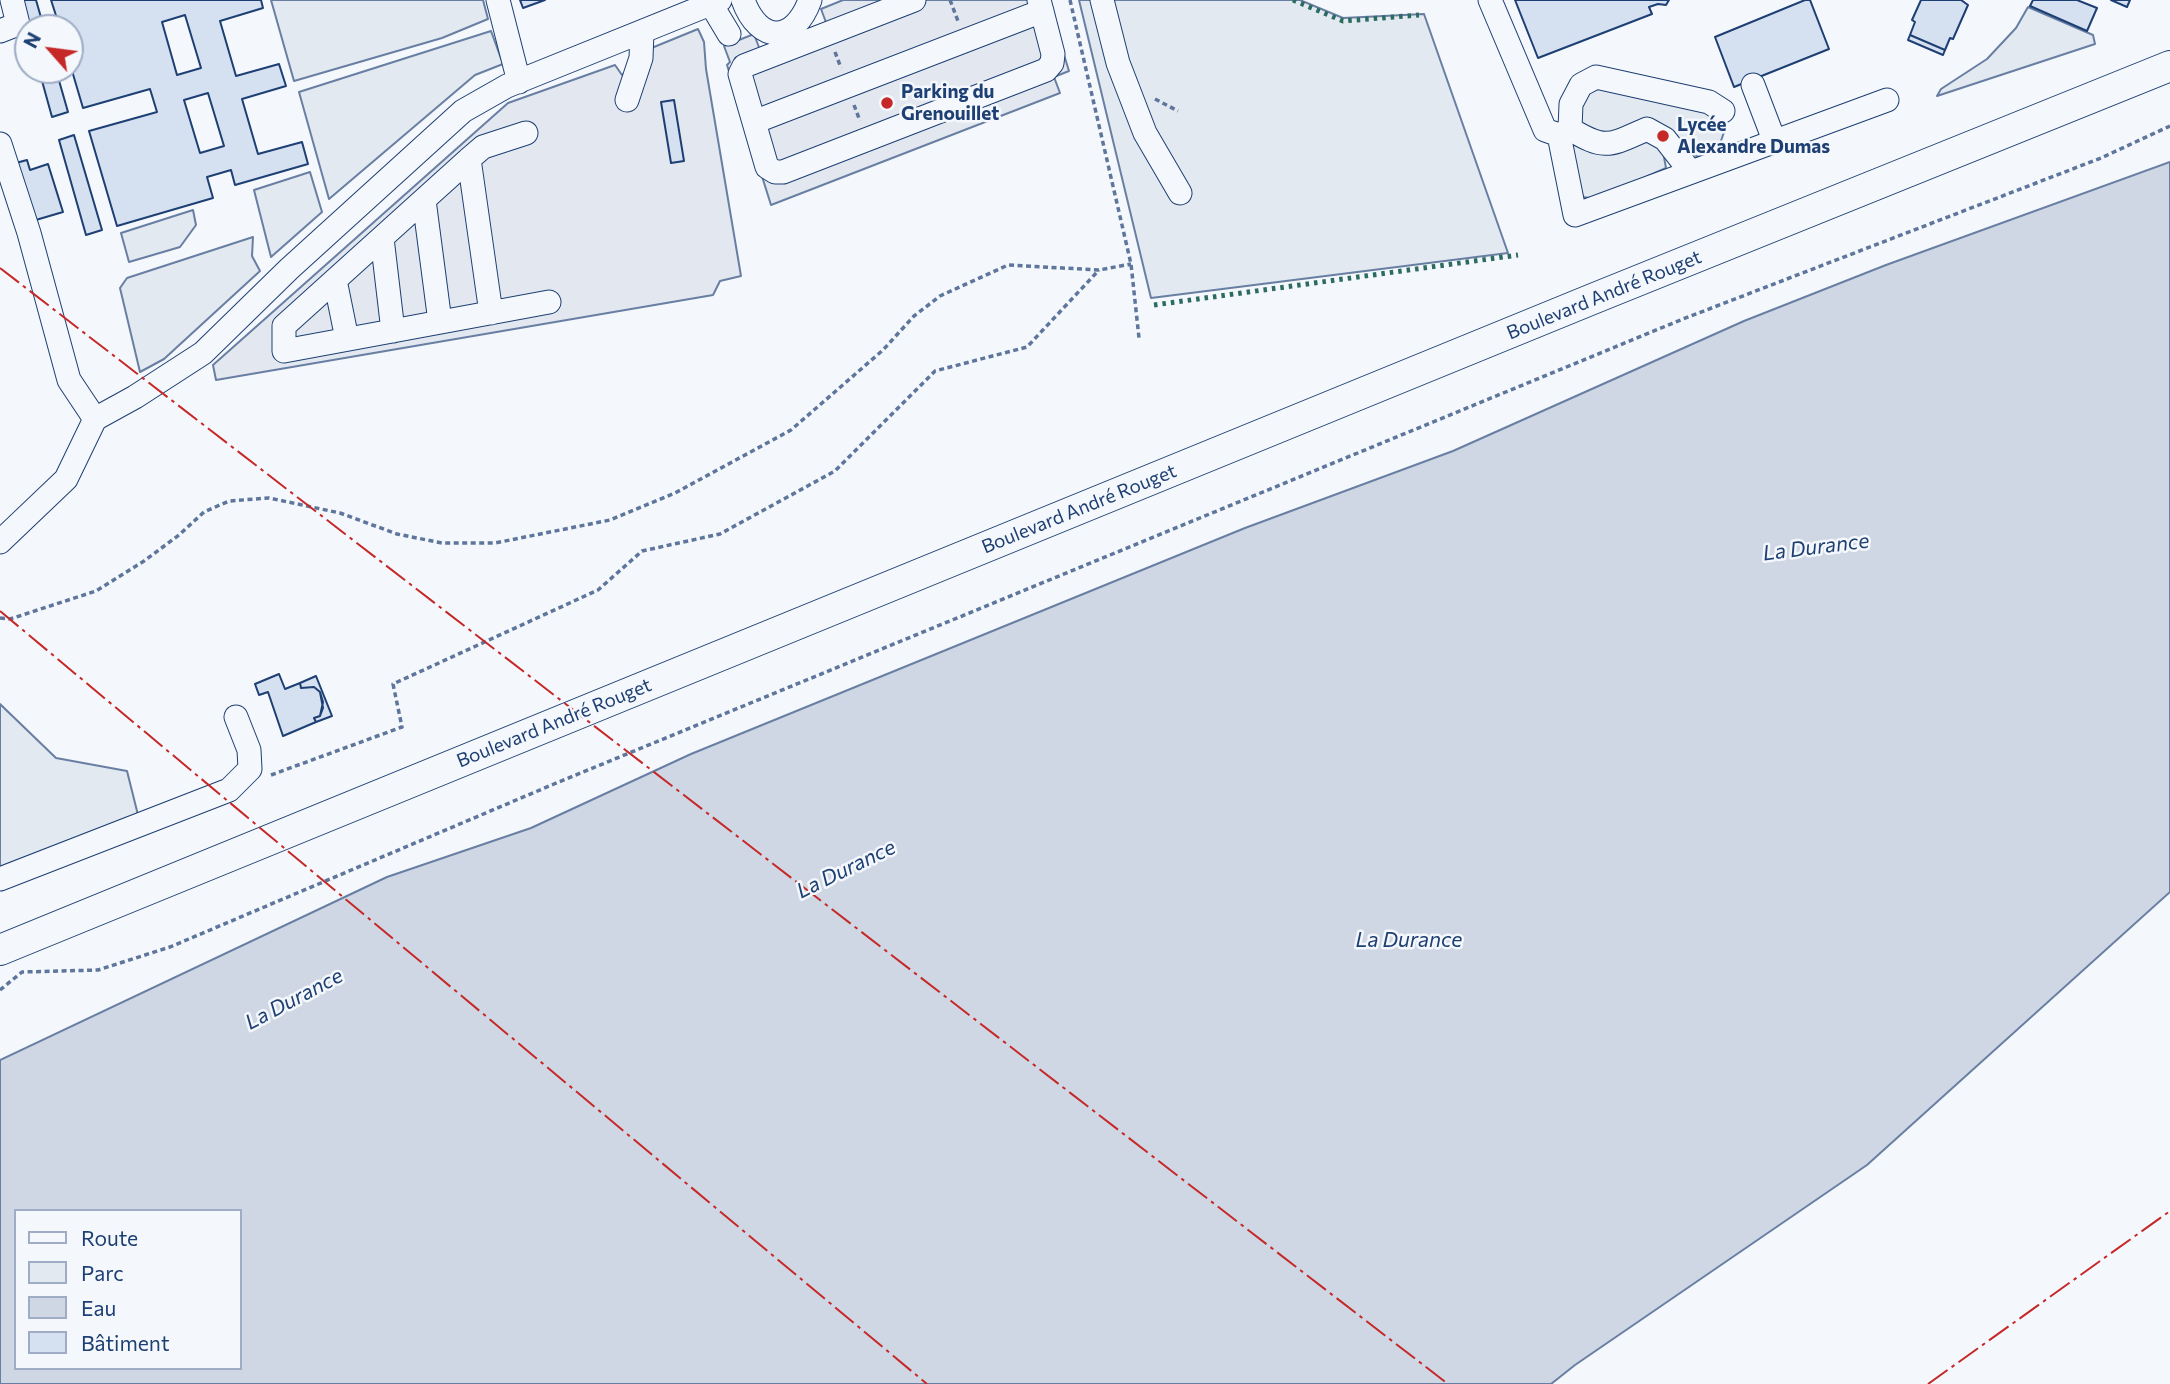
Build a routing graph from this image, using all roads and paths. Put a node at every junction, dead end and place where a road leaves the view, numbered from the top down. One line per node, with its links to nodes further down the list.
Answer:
1 (12, 0): 11 (street)
2 (498, 0): 16 (street)
3 (743, 0): 14 (street)
4 (810, 0): 14 (street)
5 (914, 0): 14 (street)
6 (1070, 0): 32 (path)
7 (1102, 0): 29 (street)
8 (1490, 0): 23 (street)
9 (716, 2): 12 (street); 13 (street)
10 (1040, 6): 21 (street); 21 (street)
11 (0, 31)
12 (642, 32): 16 (street); 18 (street)
13 (729, 34)
14 (780, 42): 21 (street)
15 (2166, 68): 47 (main road, Boulevard André Rouget)
16 (519, 82): 41 (street)
17 (1753, 85): 25 (street)
18 (627, 100)
19 (1887, 100): 25 (street)
20 (1723, 111): 23 (street)
21 (754, 122)
22 (2170, 126): 48 (path)
23 (1565, 132): 28 (street); 28 (street)
24 (526, 133): 27 (street)
25 (1774, 140): 28 (street)
26 (0, 144): 41 (street)
27 (469, 159): 30 (street); 36 (street)
28 (1690, 171)
29 (1180, 193)
30 (424, 200): 31 (street); 37 (street)
31 (382, 238): 34 (street); 38 (street)
32 (1131, 264): 33 (path); 39 (path)
33 (1099, 270): 43 (path); 45 (path)
34 (335, 280): 40 (street); 40 (street)
35 (549, 302): 36 (street)
36 (491, 313): 37 (street)
37 (440, 322): 38 (street)
38 (393, 331): 40 (street)
39 (1139, 338)
40 (346, 339)
41 (95, 419): 42 (street)
42 (0, 541)
43 (0, 618)
44 (236, 717): 46 (street)
45 (266, 777)
46 (0, 880)
47 (0, 950)
48 (0, 990)

